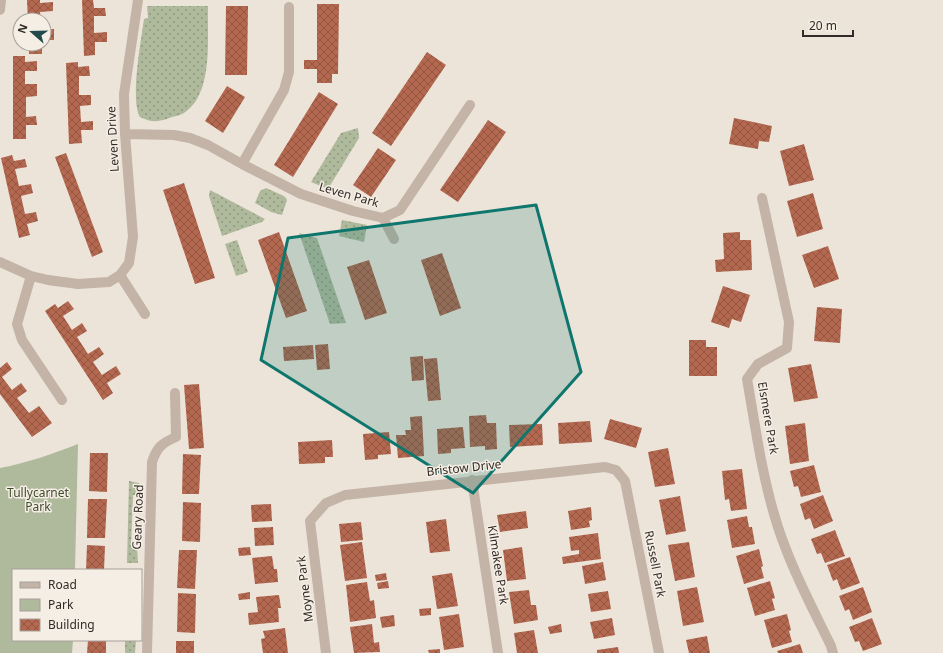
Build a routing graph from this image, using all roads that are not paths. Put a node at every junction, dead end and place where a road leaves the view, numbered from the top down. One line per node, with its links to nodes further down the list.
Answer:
1 (1, 0): 4 (street)
2 (138, 0): 6 (street, Leven Drive)
3 (289, 8): 7 (street)
4 (0, 10)
5 (470, 105): 9 (street, Leven Park)
6 (125, 134): 7 (street, Leven Park); 12 (street, Leven Drive)
7 (242, 164): 9 (street, Leven Park)
8 (762, 198): 24 (street, Elsmere Park)
9 (383, 218): 10 (street)
10 (394, 239)
11 (0, 262): 13 (street)
12 (120, 275): 13 (street, Leven Drive); 14 (street)
13 (31, 276): 16 (street)
14 (146, 314)
15 (175, 393): 20 (street, Geary Road)
16 (62, 400)
17 (472, 480): 18 (street, Bristow Drive); 19 (street, Bristow Drive); 22 (street, Kilmakee Park)
18 (625, 481): 23 (street, Russell Park)
19 (310, 521): 21 (street, Moyne Park)
20 (147, 653)
21 (326, 653)
22 (498, 653)
23 (659, 653)
24 (833, 653)

